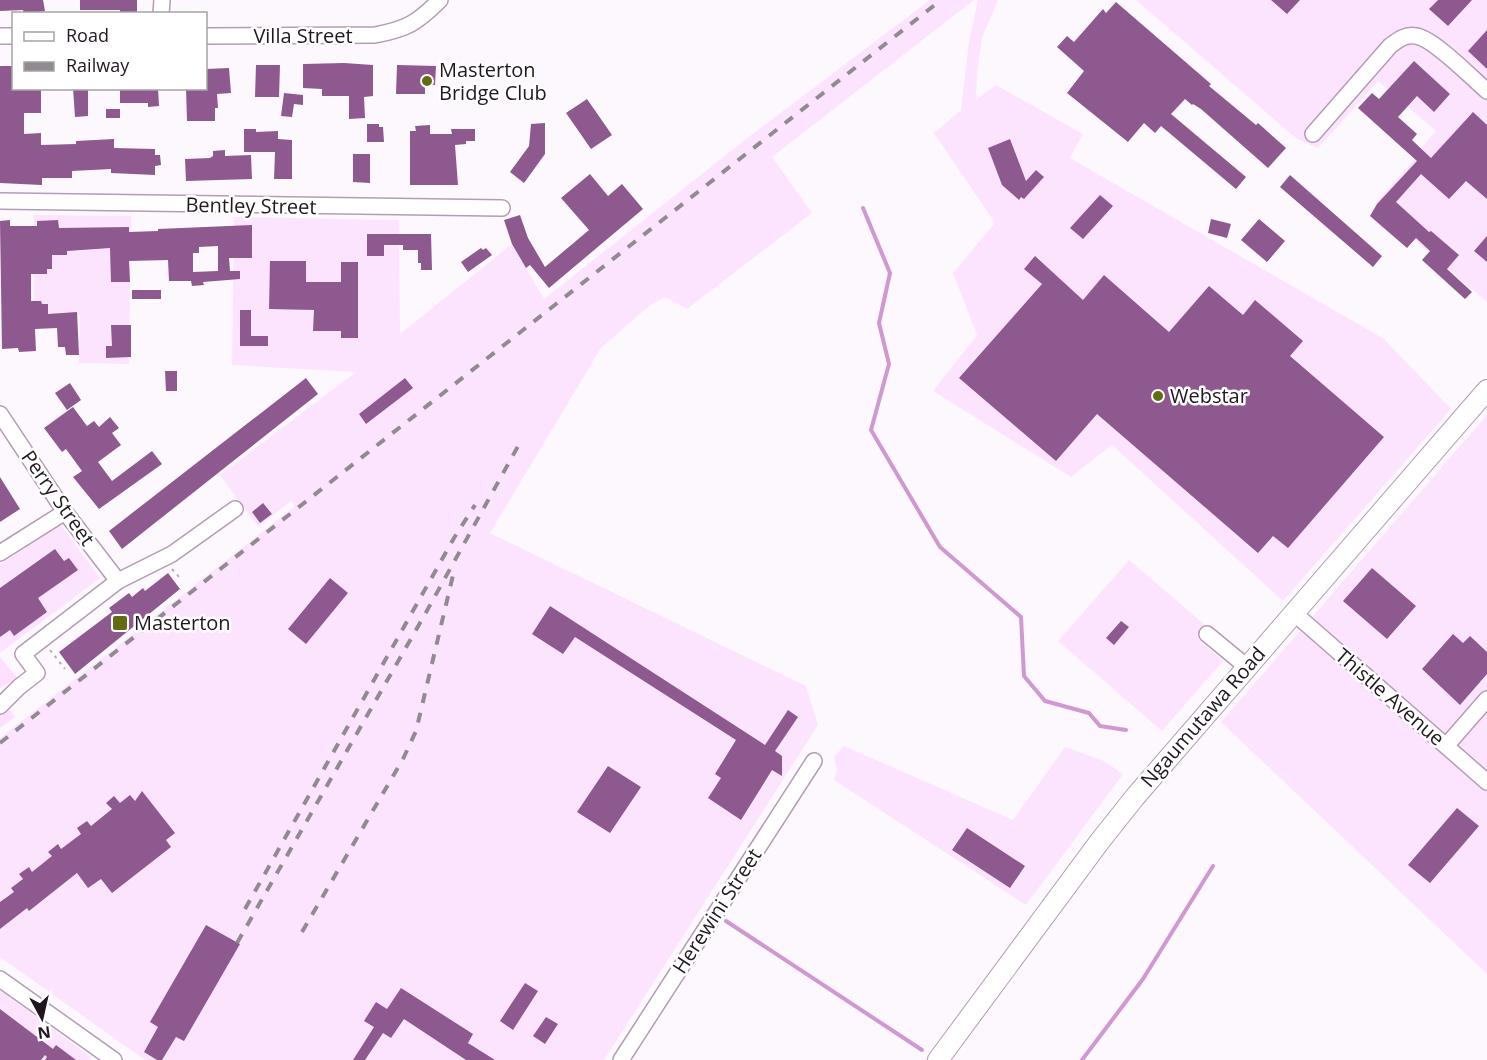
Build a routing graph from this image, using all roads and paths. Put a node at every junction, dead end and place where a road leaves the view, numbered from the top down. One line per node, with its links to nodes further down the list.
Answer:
1 (440, 0): 2 (street, Villa Street)
2 (207, 36)
3 (1487, 91): 4 (street)
4 (1313, 134)
5 (0, 201): 6 (street, Bentley Street)
6 (502, 208)
7 (1487, 390): 13 (main road, Ngaumutawa Road)
8 (0, 414): 10 (street, Perry Street)
9 (235, 509): 12 (street)
10 (65, 512): 11 (street); 12 (street, Perry Street)
11 (0, 553)
12 (118, 581): 15 (street)
13 (1294, 613): 16 (main road, Ngaumutawa Road); 20 (street, Thistle Avenue)
14 (1207, 634): 16 (street)
15 (42, 639): 17 (path); 19 (street)
16 (1247, 667): 26 (main road, Ngaumutawa Road)
17 (65, 669)
18 (1487, 699): 20 (street)
19 (0, 706)
20 (1446, 746): 22 (street, Thistle Avenue)
21 (814, 761): 25 (street, Herewini Street)
22 (1487, 782)
23 (0, 979): 24 (street)
24 (114, 1060)
25 (621, 1060)
26 (938, 1060)

